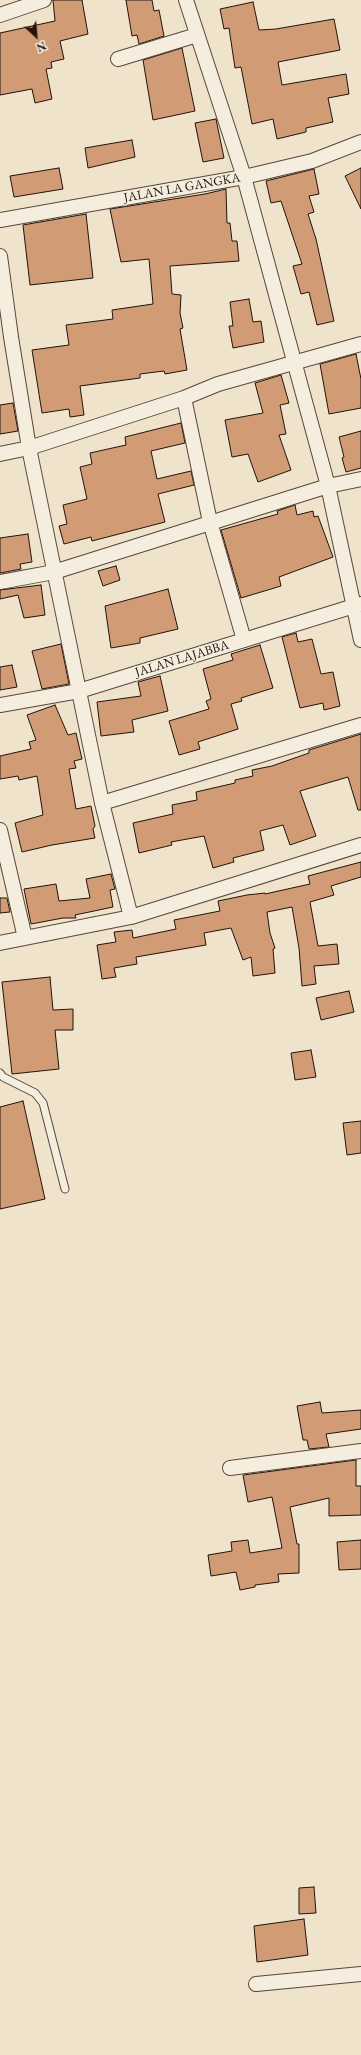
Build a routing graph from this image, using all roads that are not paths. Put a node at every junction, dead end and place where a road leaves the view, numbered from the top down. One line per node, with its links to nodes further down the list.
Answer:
1 (44, 0): 3 (street)
2 (186, 0): 4 (street)
3 (0, 15)
4 (197, 35): 5 (street); 7 (street)
5 (118, 59)
6 (361, 142): 7 (street, JALAN LA GANGKA)
7 (244, 177): 8 (street, JALAN LA GANGKA); 12 (street)
8 (0, 220)
9 (0, 256): 10 (street)
10 (5, 338): 14 (street)
11 (361, 344): 12 (street)
12 (294, 364): 13 (street); 17 (street)
13 (184, 398): 14 (street); 18 (street)
14 (29, 448): 15 (street); 19 (street)
15 (0, 454)
16 (361, 479): 17 (street)
17 (328, 486): 18 (street); 21 (street)
18 (210, 522): 19 (street); 22 (street)
19 (54, 572): 20 (street); 24 (street)
20 (0, 582)
21 (357, 605): 22 (street, JALAN LAJABBA); 23 (street)
22 (244, 640): 24 (street, JALAN LAJABBA)
23 (361, 640)
24 (79, 691): 25 (street, JALAN LAJABBA); 27 (street)
25 (0, 705)
26 (361, 725): 27 (street)
27 (102, 803): 30 (street)
28 (0, 830): 31 (street)
29 (361, 845): 30 (street)
30 (131, 916): 31 (street)
31 (25, 938): 32 (street)
32 (0, 944)
33 (0, 1073): 34 (lane)
34 (65, 1189)
35 (361, 1451): 36 (street)
36 (230, 1468)
37 (361, 1974): 38 (street)
38 (256, 1984)

